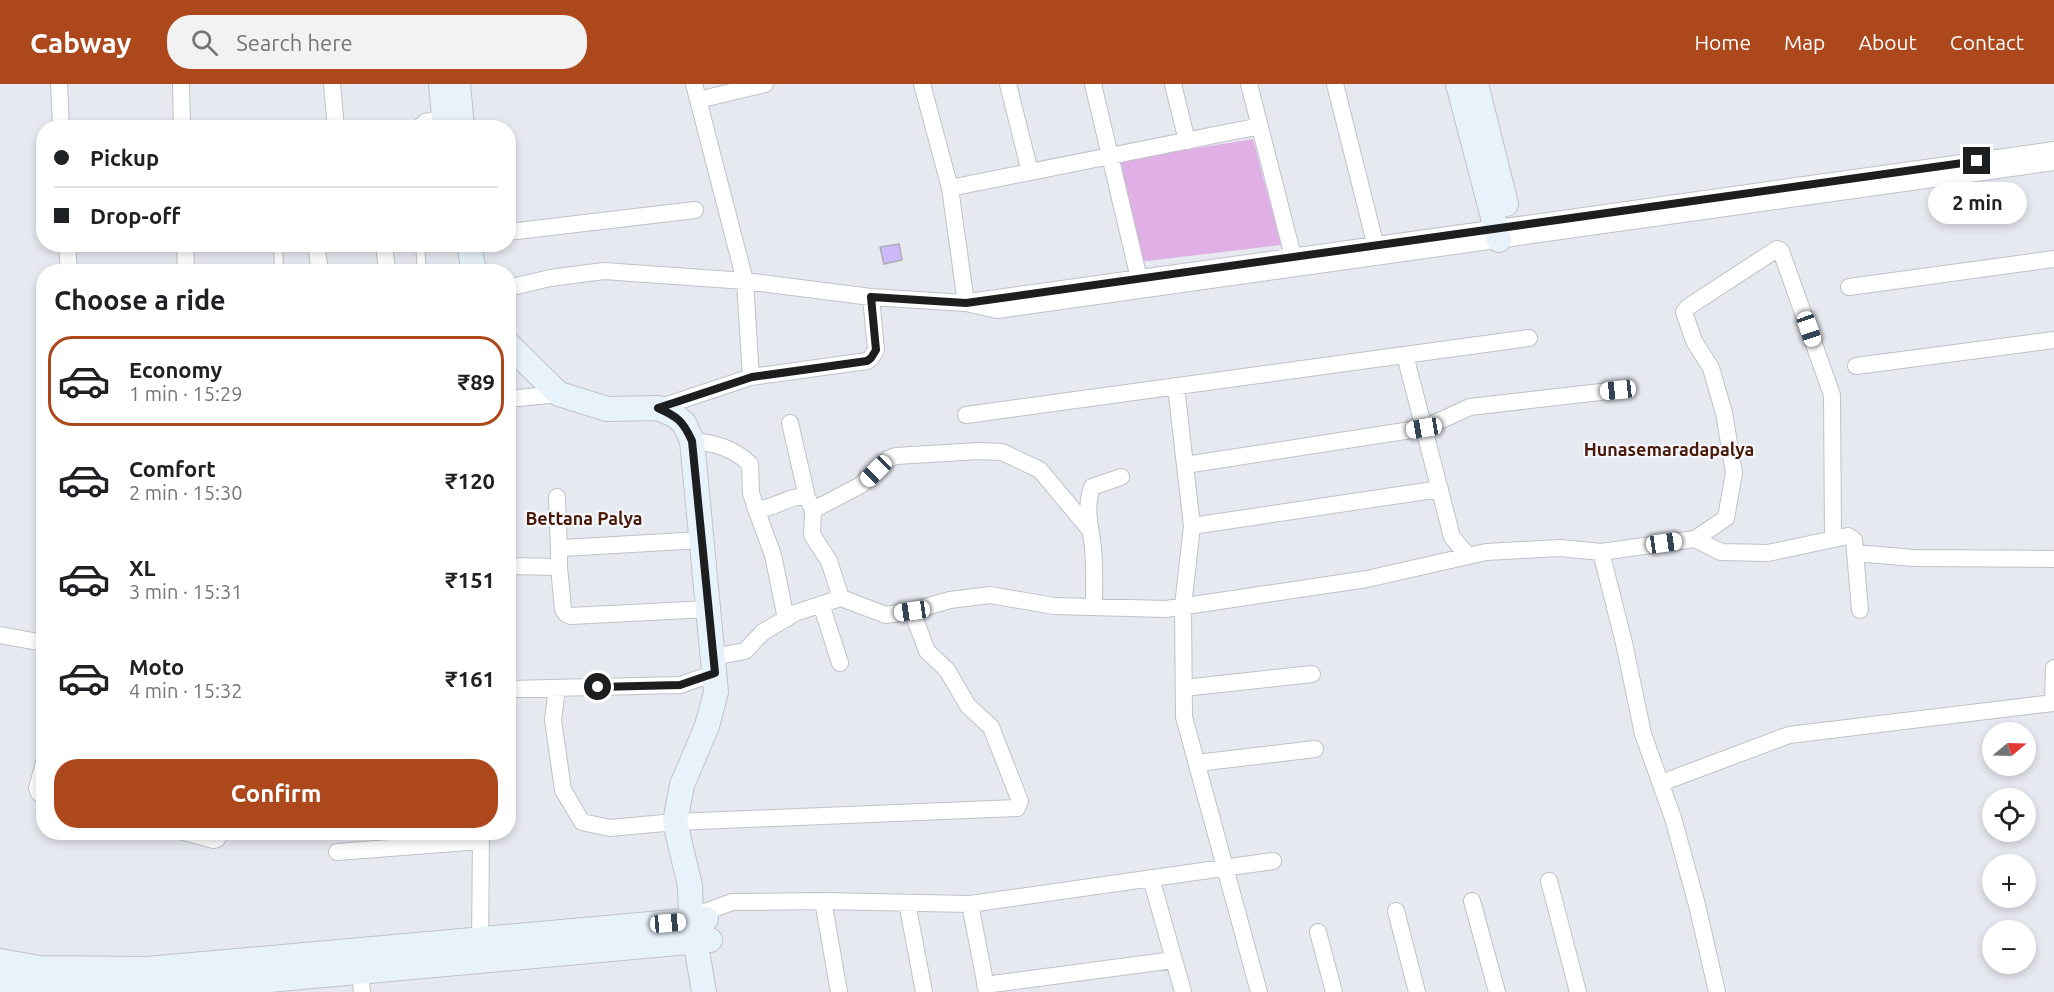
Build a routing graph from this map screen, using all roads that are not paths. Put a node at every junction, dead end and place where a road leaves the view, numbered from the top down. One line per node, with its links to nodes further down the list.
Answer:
1 (59, 84): 16 (street)
2 (181, 84): 17 (street)
3 (332, 84): 18 (street)
4 (441, 84): 19 (street)
5 (458, 84): 20 (street)
6 (765, 84): 15 (street)
7 (922, 84): 27 (street)
8 (1008, 84): 26 (street)
9 (1093, 84): 24 (street)
10 (1173, 84): 22 (street)
11 (1249, 84): 21 (street)
12 (1335, 84): 31 (street)
13 (1458, 84): 30 (street)
14 (1476, 84): 30 (street)
15 (696, 92): 34 (street)
16 (61, 120)
17 (182, 120)
18 (335, 120)
19 (450, 120)
20 (452, 120)
21 (1260, 126): 22 (street); 33 (street)
22 (1187, 141): 24 (street)
23 (2054, 150): 30 (street)
24 (1111, 156): 26 (street); 35 (street)
25 (2054, 162): 30 (street)
26 (1030, 172): 27 (street)
27 (950, 188): 39 (street)
28 (695, 210): 29 (street)
29 (516, 231)
30 (1505, 233): 31 (street)
31 (1377, 251): 33 (street)
32 (2054, 259): 37 (street)
33 (1294, 263): 35 (street)
34 (745, 281): 36 (street); 38 (street); 45 (street)
35 (1140, 285): 39 (street); 39 (street)
36 (516, 286)
37 (1849, 287)
38 (871, 297): 39 (street); 45 (street)
39 (966, 303)
40 (1529, 338): 43 (street)
41 (2054, 340): 44 (street)
42 (516, 352): 48 (street)
43 (1405, 355): 46 (street); 53 (street)
44 (1856, 366)
45 (752, 377): 50 (street)
46 (1176, 387): 51 (street); 55 (street)
47 (1618, 390): 53 (street)
48 (559, 394): 49 (street); 50 (street)
49 (516, 398)
50 (658, 408): 54 (street)
51 (966, 415)
52 (790, 423): 59 (street)
53 (1424, 428): 55 (street); 57 (street)
54 (692, 441): 60 (street); 65 (street)
55 (1185, 465): 61 (street)
56 (1121, 477): 62 (street)
57 (1440, 489): 61 (street); 68 (street)
58 (556, 496): 69 (street)
59 (810, 503): 60 (street); 62 (street); 72 (street)
60 (756, 509): 79 (street)
61 (1192, 526): 74 (street)
62 (1090, 530): 75 (street)
63 (1695, 538): 64 (street); 64 (street); 66 (street)
64 (1833, 539): 67 (street)
65 (701, 540): 69 (street); 76 (street)
66 (1601, 552): 68 (street); 91 (street)
67 (1855, 553): 70 (street); 77 (street)
68 (1468, 556): 74 (street)
69 (559, 558): 71 (street); 76 (street)
70 (2054, 559)
71 (516, 565)
72 (841, 598): 73 (street); 78 (street)
73 (821, 604): 79 (street); 82 (street)
74 (1183, 606): 75 (street); 87 (street)
75 (1094, 607): 78 (street)
76 (708, 609): 83 (street)
77 (1860, 610)
78 (912, 611): 92 (street)
79 (786, 619): 83 (street)
80 (0, 634): 81 (street)
81 (36, 641)
82 (840, 663)
83 (714, 665): 86 (street); 92 (street)
84 (2054, 668): 91 (street)
85 (1312, 674): 87 (street)
86 (557, 688): 88 (street); 92 (street)
87 (1184, 688): 90 (street)
88 (516, 689)
89 (1315, 749): 90 (street)
90 (1197, 763): 97 (street)
91 (1661, 783): 124 (street)
92 (675, 822): 105 (street)
93 (453, 840): 95 (street)
94 (482, 840): 107 (street)
95 (337, 852)
96 (1273, 861): 97 (street)
97 (1226, 868): 98 (street); 119 (street)
98 (1151, 878): 103 (street); 108 (street)
99 (1549, 881): 123 (street)
100 (822, 901): 102 (street); 105 (street); 116 (street)
101 (1472, 901): 122 (street)
102 (907, 903): 103 (street); 117 (street)
103 (970, 904): 112 (street)
104 (1396, 912): 121 (street)
105 (701, 927): 107 (street); 114 (street); 115 (street)
106 (1318, 932): 120 (street)
107 (480, 950): 109 (street); 110 (street)
108 (1174, 960): 112 (street); 118 (street)
109 (0, 961)
110 (361, 982): 113 (street)
111 (0, 983): 113 (street)
112 (986, 989)
113 (133, 991)
114 (704, 992)
115 (719, 992)
116 (839, 992)
117 (924, 992)
118 (1183, 992)
119 (1259, 992)
120 (1335, 992)
121 (1417, 992)
122 (1497, 992)
123 (1578, 992)
124 (1717, 992)

